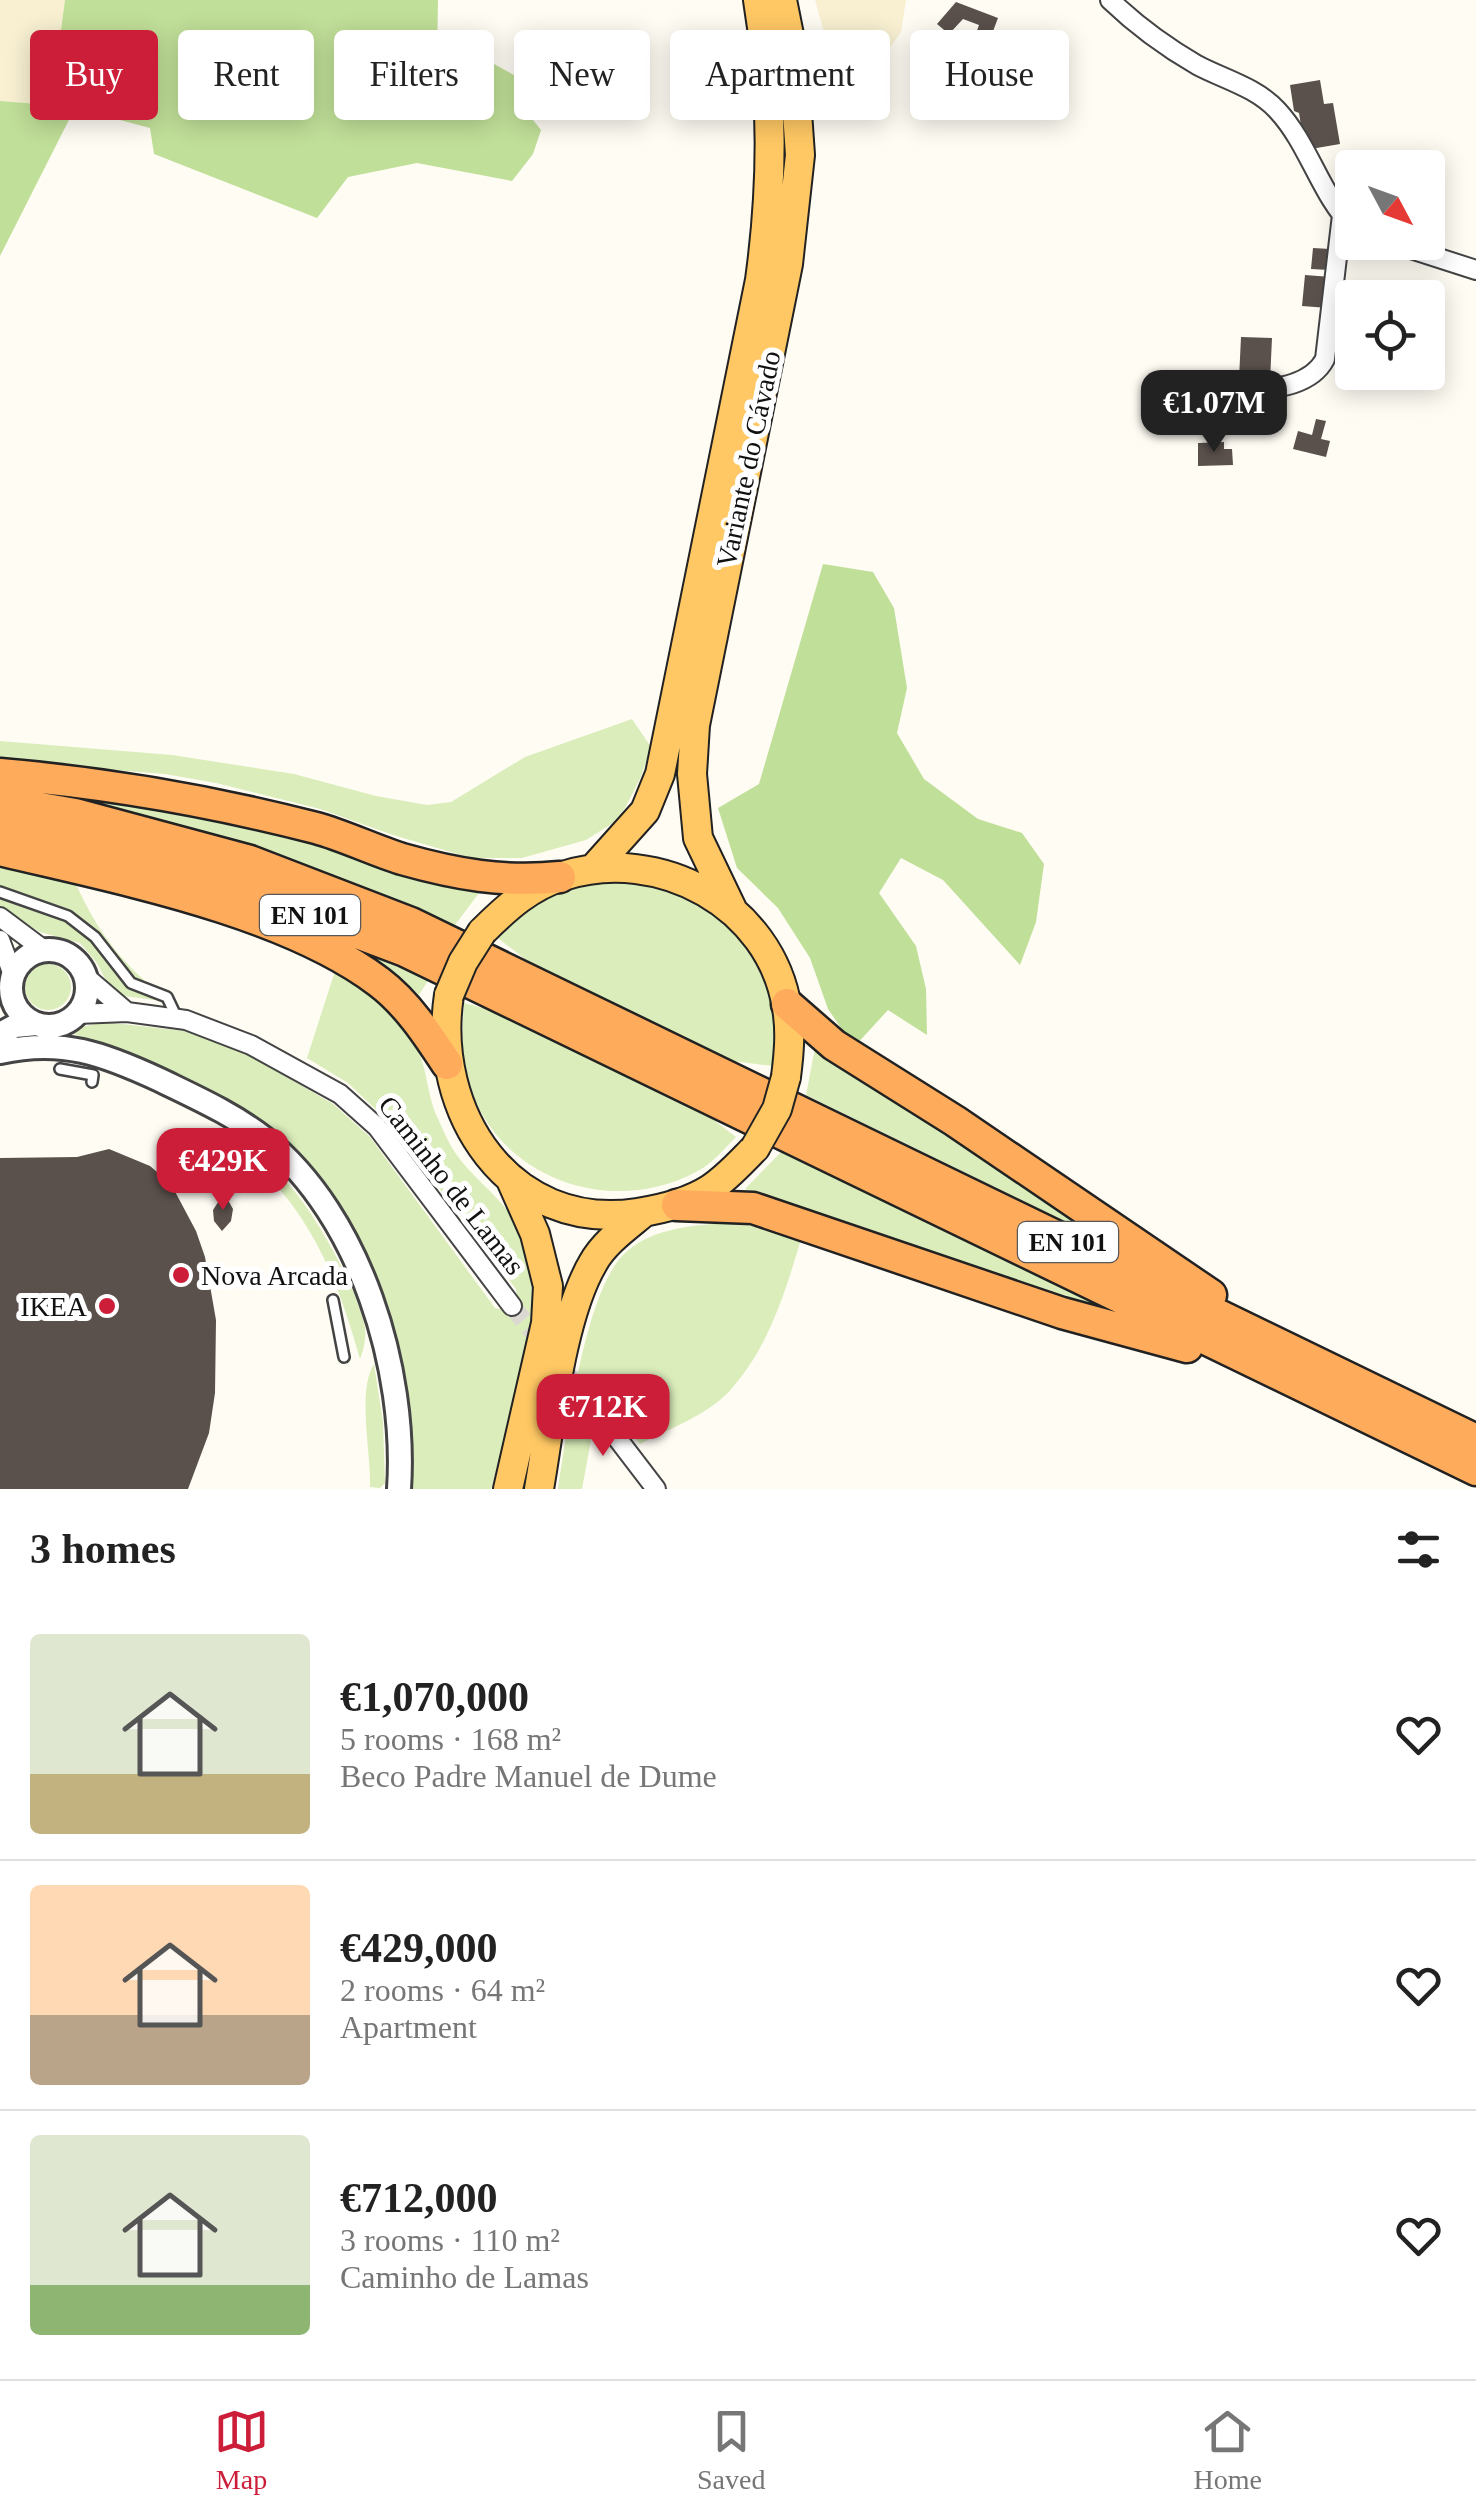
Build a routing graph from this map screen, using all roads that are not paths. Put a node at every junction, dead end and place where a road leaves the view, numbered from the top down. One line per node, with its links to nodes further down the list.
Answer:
1 (758, 0): 13 (main road, Variante do Cávado)
2 (782, 0): 16 (main road, Variante do Cávado)
3 (1110, 0): 4 (street)
4 (1335, 201)
5 (1341, 260): 8 (street)
6 (1445, 260): 7 (street)
7 (1476, 270)
8 (1231, 394)
9 (0, 774): 14 (highway)
10 (0, 801): 39 (highway, EN 101)
11 (0, 829): 40 (highway, EN 101)
12 (0, 850): 29 (highway)
13 (593, 869): 14 (main road); 16 (main road)
14 (560, 877): 29 (main road, bridge)
15 (0, 892): 24 (lane)
16 (733, 911): 22 (main road)
17 (0, 917): 19 (street)
18 (0, 940): 21 (street)
19 (44, 950): 20 (street); 21 (street)
20 (85, 976): 23 (street); 25 (street)
21 (8, 996): 25 (street)
22 (786, 1004): 33 (main road, bridge); 39 (highway)
23 (127, 1012): 24 (street, Caminho de Lamas); 25 (street, Caminho de Lamas)
24 (177, 1018): 36 (street, Caminho de Lamas)
25 (56, 1021): 26 (street); 27 (street)
26 (0, 1034)
27 (80, 1048): 28 (street); 41 (street)
28 (0, 1052)
29 (447, 1064): 32 (main road)
30 (60, 1069): 31 (lane)
31 (92, 1082)
32 (510, 1179): 34 (main road); 42 (main road)
33 (677, 1205): 34 (main road); 40 (highway)
34 (644, 1212): 43 (main road)
35 (333, 1300): 37 (lane)
36 (512, 1306)
37 (344, 1358)
38 (588, 1400): 44 (street)
39 (1467, 1436)
40 (1476, 1471)
41 (399, 1489)
42 (508, 1489)
43 (539, 1489)
44 (656, 1489)

